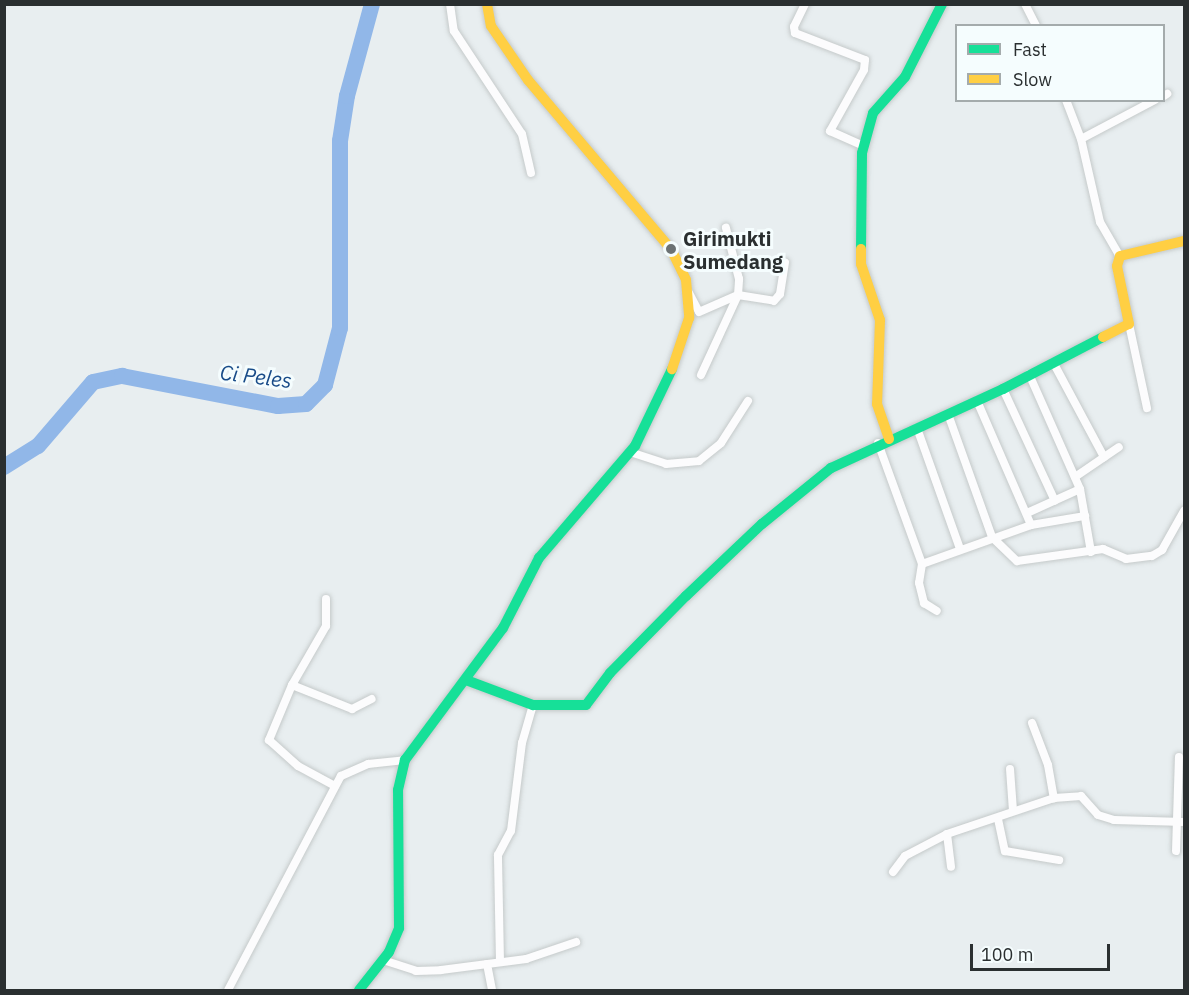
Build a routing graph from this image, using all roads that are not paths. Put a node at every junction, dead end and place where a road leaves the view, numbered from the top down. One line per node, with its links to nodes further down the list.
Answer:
1 (450, 4): 11 (street)
2 (488, 4): 16 (street)
3 (805, 4): 10 (street)
4 (942, 4): 10 (street)
5 (1025, 4): 6 (street)
6 (1035, 24)
7 (1067, 102): 9 (street)
8 (1151, 102): 9 (street)
9 (1081, 139): 14 (street)
10 (863, 146): 28 (street)
11 (531, 173)
12 (726, 228): 17 (street)
13 (1185, 241): 14 (street)
14 (1120, 256): 18 (street)
15 (785, 262): 17 (street)
16 (689, 293): 17 (street); 31 (street)
17 (738, 296): 21 (street)
18 (1129, 324): 19 (street); 25 (street)
19 (1053, 362): 20 (street); 32 (street)
20 (1029, 374): 22 (street); 33 (street)
21 (701, 375)
22 (1004, 389): 23 (street); 35 (street)
23 (976, 400): 26 (street); 37 (street)
24 (748, 401): 31 (street)
25 (1147, 408)
26 (948, 414): 27 (street); 40 (street)
27 (917, 428): 28 (street); 41 (street)
28 (889, 439): 29 (street)
29 (878, 443): 43 (street); 49 (street)
30 (1119, 447): 32 (street)
31 (630, 452): 46 (street)
32 (1104, 457): 33 (street)
33 (1075, 477): 34 (street)
34 (1080, 489): 35 (street); 38 (street)
35 (1055, 501): 37 (street)
36 (1185, 511): 42 (street)
37 (1027, 513): 39 (street)
38 (1085, 516): 39 (street); 42 (street)
39 (1031, 525): 40 (street)
40 (992, 537): 41 (street); 42 (street)
41 (960, 549): 43 (street)
42 (1091, 552)
43 (922, 564): 45 (street)
44 (326, 599): 47 (street)
45 (937, 611)
46 (466, 680): 49 (street); 52 (street)
47 (292, 685): 48 (street); 54 (street)
48 (372, 699)
49 (532, 705): 66 (street)
50 (1032, 723): 55 (street)
51 (1179, 757): 58 (street)
52 (405, 760): 54 (street); 65 (street)
53 (1010, 769): 56 (street)
54 (335, 786): 68 (street)
55 (1054, 798): 56 (street); 58 (street)
56 (1013, 811): 57 (street)
57 (998, 819): 59 (street); 61 (street)
58 (1181, 822): 60 (street)
59 (947, 834): 62 (street); 63 (street)
60 (1176, 851)
61 (1059, 860)
62 (951, 867)
63 (893, 872)
64 (576, 942): 66 (street)
65 (383, 960): 67 (street); 69 (street)
66 (500, 962): 67 (street)
67 (487, 964): 70 (street)
68 (228, 990)
69 (359, 990)
70 (492, 990)

